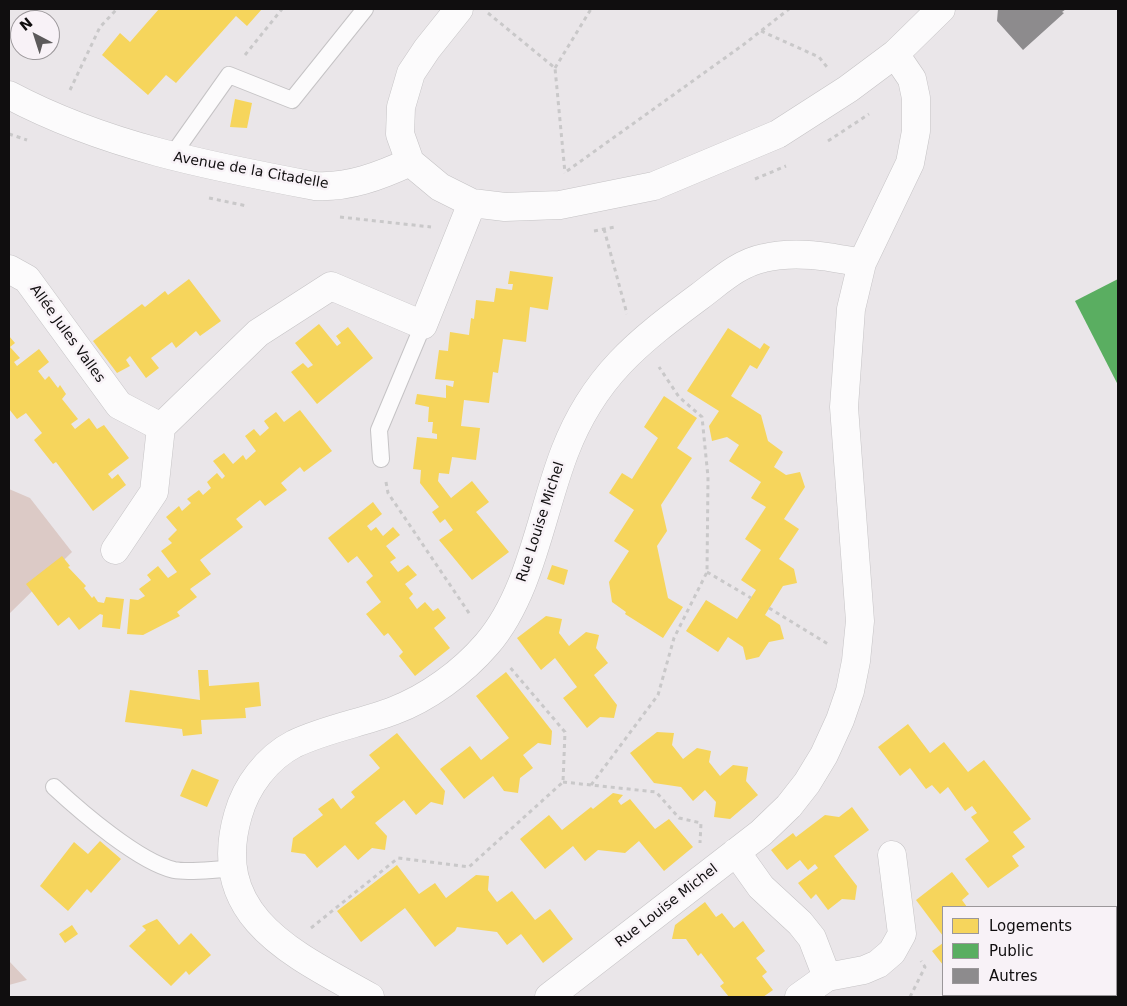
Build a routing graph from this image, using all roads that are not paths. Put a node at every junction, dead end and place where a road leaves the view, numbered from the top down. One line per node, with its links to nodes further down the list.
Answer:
1 (365, 9): 6 (lane)
2 (459, 9): 7 (street)
3 (941, 9): 4 (street)
4 (895, 54): 8 (street); 9 (street, Rue Louise Michel)
5 (9, 96): 6 (street, Avenue de la Citadelle)
6 (171, 157): 7 (street, Avenue de la Citadelle)
7 (410, 162): 8 (street)
8 (472, 203): 11 (street)
9 (862, 263): 17 (street, Rue Louise Michel); 18 (street, Rue Louise Michel)
10 (9, 269): 12 (street, Allée Jules Valles)
11 (423, 325): 12 (street); 13 (lane)
12 (161, 427): 14 (street)
13 (381, 459)
14 (115, 550)
15 (54, 787): 18 (lane)
16 (892, 855): 19 (street)
17 (726, 860): 19 (street); 21 (street, Rue Louise Michel)
18 (232, 869): 20 (street, Rue Louise Michel)
19 (826, 977): 22 (street)
20 (370, 997)
21 (549, 997)
22 (799, 997)

